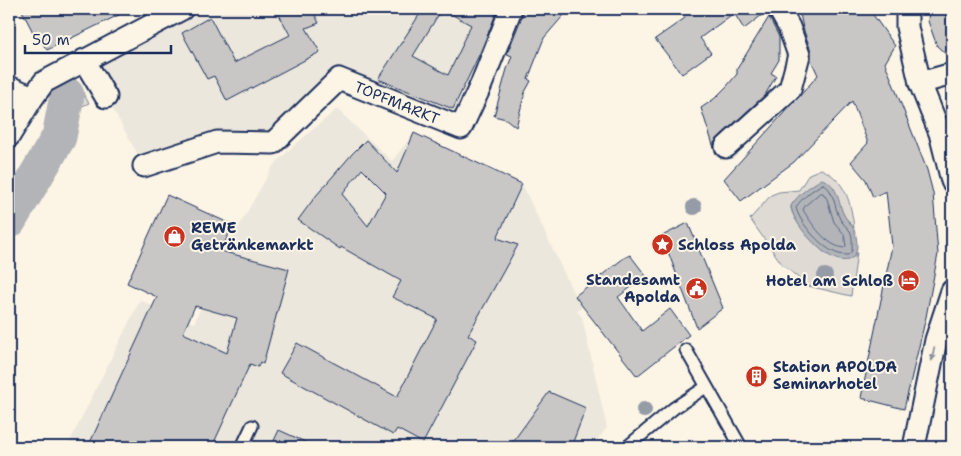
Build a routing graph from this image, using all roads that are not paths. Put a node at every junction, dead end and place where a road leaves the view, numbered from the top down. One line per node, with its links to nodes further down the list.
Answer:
1 (182, 9): 5 (street)
2 (511, 9): 13 (street, TOPFMARKT)
3 (779, 9): 12 (street)
4 (906, 10): 7 (street)
5 (84, 60): 9 (street); 10 (street)
6 (952, 74): 7 (street)
7 (920, 83): 14 (street)
8 (9, 87): 9 (street)
9 (33, 97): 11 (street)
10 (106, 97)
11 (9, 136)
12 (726, 147)
13 (144, 166)
14 (952, 181)
15 (952, 291): 22 (street, one-way to 22)
16 (686, 350): 17 (lane)
17 (706, 387): 20 (lane); 21 (lane)
18 (252, 426): 19 (lane)
19 (242, 447)
20 (626, 447)
21 (741, 447)
22 (914, 447)

